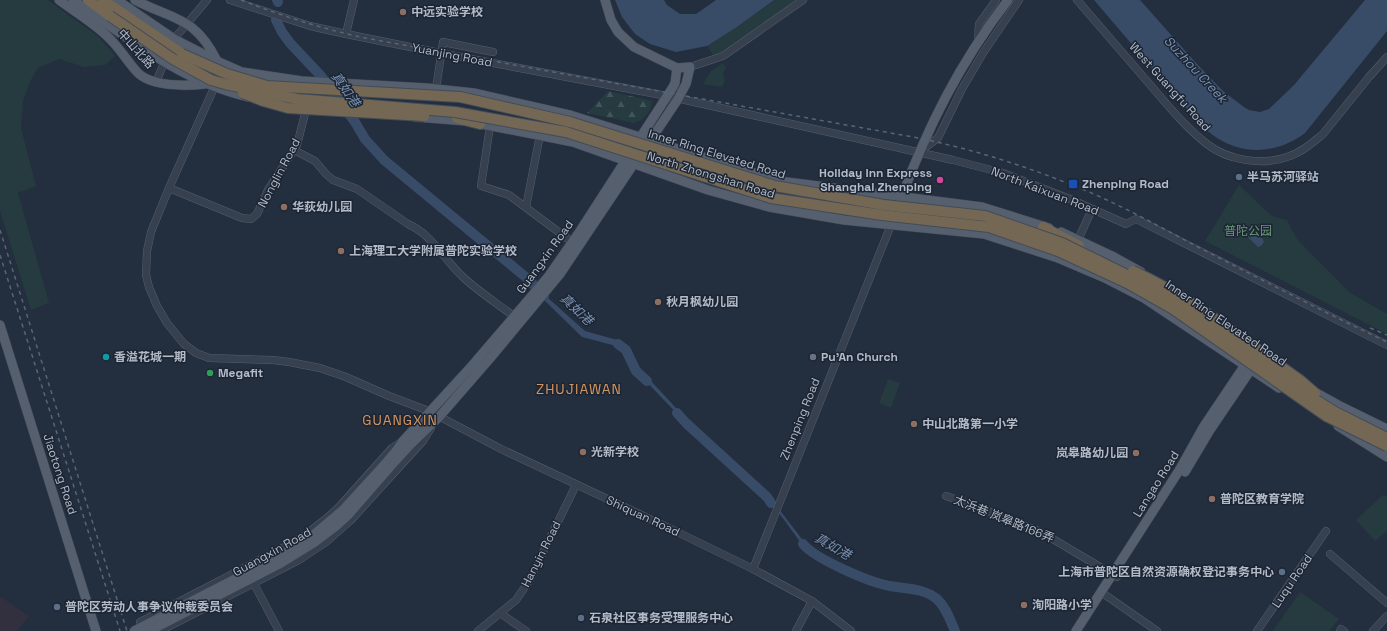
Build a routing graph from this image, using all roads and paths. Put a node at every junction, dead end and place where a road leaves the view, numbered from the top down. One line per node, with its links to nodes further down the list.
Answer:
1 (59, 0): 27 (main road, 中山北路)
2 (73, 0): 24 (main road, North Zhongshan Road)
3 (88, 0): 28 (highway, Inner Ring Elevated Road, bridge)
4 (103, 0): 57 (highway, Inner Ring Elevated Road, bridge)
5 (135, 0): 16 (main road)
6 (207, 0): 16 (street)
7 (230, 0): 17 (street, Yuanjing Road)
8 (354, 0): 17 (street)
9 (605, 0): 26 (main road)
10 (803, 0): 25 (street)
11 (996, 0): 19 (street)
12 (1008, 0): 19 (main road, Zhenping Road)
13 (1019, 0): 39 (street)
14 (1077, 0): 22 (street, West Guangfu Road)
15 (118, 1): 18 (main road, North Zhongshan Road)
16 (187, 24): 18 (street); 23 (main road)
17 (346, 34): 21 (street, Yuanjing Road)
18 (174, 39): 23 (main road, North Zhongshan Road)
19 (978, 40): 39 (main road, Zhenping Road)
20 (493, 52): 21 (street)
21 (440, 53): 29 (street); 30 (street, Yuanjing Road)
22 (1387, 57)
23 (220, 62): 28 (street); 29 (main road, North Zhongshan Road)
24 (164, 63): 27 (street); 28 (main road, North Zhongshan Road)
25 (690, 67): 26 (main road); 31 (main road, Guangxin Road)
26 (677, 68): 30 (main road, Guangxin Road)
27 (156, 82): 28 (main road, 中山北路)
28 (211, 84): 32 (main road, North Zhongshan Road); 33 (highway, bridge); 41 (street); 62 (highway, Inner Ring Elevated Road, bridge)
29 (436, 89): 36 (main road, North Zhongshan Road)
30 (667, 96): 31 (street, Yuanjing Road); 36 (main road, Guangxin Road)
31 (678, 99): 37 (main road, Guangxin Road); 39 (street, North Kaixuan Road)
32 (313, 105): 33 (main road, North Zhongshan Road, bridge); 38 (street, Nonglin Road)
33 (480, 124): 34 (main road, North Zhongshan Road)
34 (490, 126): 35 (main road, North Zhongshan Road); 43 (street)
35 (540, 135): 40 (main road, North Zhongshan Road); 43 (street)
36 (640, 136): 37 (main road, North Zhongshan Road); 40 (main road, Guangxin Road)
37 (652, 140): 40 (main road, Guangxin Road); 42 (main road, North Zhongshan Road)
38 (294, 150): 41 (street, Nonglin Road); 51 (street)
39 (919, 152): 42 (main road, Zhenping Road); 44 (street, North Kaixuan Road)
40 (629, 162): 45 (main road, North Zhongshan Road); 47 (main road, Guangxin Road); 49 (main road, Guangxin Road)
41 (169, 188): 56 (street, Shiquan Road)
42 (902, 197): 45 (main road, Zhenping Road); 46 (main road, North Zhongshan Road)
43 (526, 207): 47 (street)
44 (1092, 208): 48 (street); 53 (street, North Kaixuan Road)
45 (891, 225): 55 (main road, North Zhongshan Road); 70 (street, Zhenping Road)
46 (1043, 227): 48 (highway)
47 (572, 242): 49 (main road, Guangxin Road)
48 (1078, 243): 54 (main road); 57 (highway, bridge)
49 (542, 290): 50 (main road, Guangxin Road)
50 (524, 312): 51 (main road, Guangxin Road); 58 (main road, Guangxin Road)
51 (515, 317): 56 (main road, Guangxin Road)
52 (0, 324): 78 (main road, Jiaotong Road)
53 (1387, 345)
54 (1259, 352): 55 (main road, Langao Road); 59 (main road)
55 (1247, 368): 63 (main road, North Zhongshan Road); 71 (main road, Langao Road)
56 (430, 411): 58 (street, Shiquan Road); 61 (main road, Guangxin Road)
57 (1336, 412): 60 (highway, Inner Ring Elevated Road, bridge)
58 (439, 417): 64 (main road, Guangxin Road); 65 (street, Shiquan Road); 72 (street, Guangxin Road)
59 (1387, 429)
60 (1387, 438)
61 (403, 441): 64 (main road, Guangxin Road); 69 (street, Guangxin Road)
62 (1387, 446)
63 (1387, 457)
64 (387, 466): 79 (main road, Guangxin Road, bridge); 81 (main road, Guangxin Road, bridge)
65 (576, 485): 70 (street, Shiquan Road); 76 (street, Hanyin Road)
66 (946, 496): 71 (street, 太浜巷 岚皋路166弄)
67 (1326, 531): 91 (street, Luqu Road)
68 (1330, 554): 75 (street)
69 (245, 568): 72 (street); 80 (street, Guangxin Road)
70 (753, 569): 74 (street, Shiquan Road)
71 (1115, 575): 73 (main road, Langao Road)
72 (254, 583): 82 (street, Guangxin Road); 83 (street)
73 (1103, 594): 88 (main road, Langao Road); 89 (main road, Langao Road); 90 (street)
74 (812, 601): 86 (street); 87 (street, Shiquan Road)
75 (1387, 604)
76 (500, 613): 84 (street, Hanyin Road); 85 (street)
77 (1387, 616): 92 (street)
78 (96, 631)
79 (134, 631)
80 (144, 631)
81 (149, 631)
82 (160, 631)
83 (279, 631)
84 (478, 631)
85 (526, 631)
86 (796, 631)
87 (852, 631)
88 (1076, 631)
89 (1082, 631)
90 (1157, 631)
91 (1258, 631)
92 (1373, 631)

